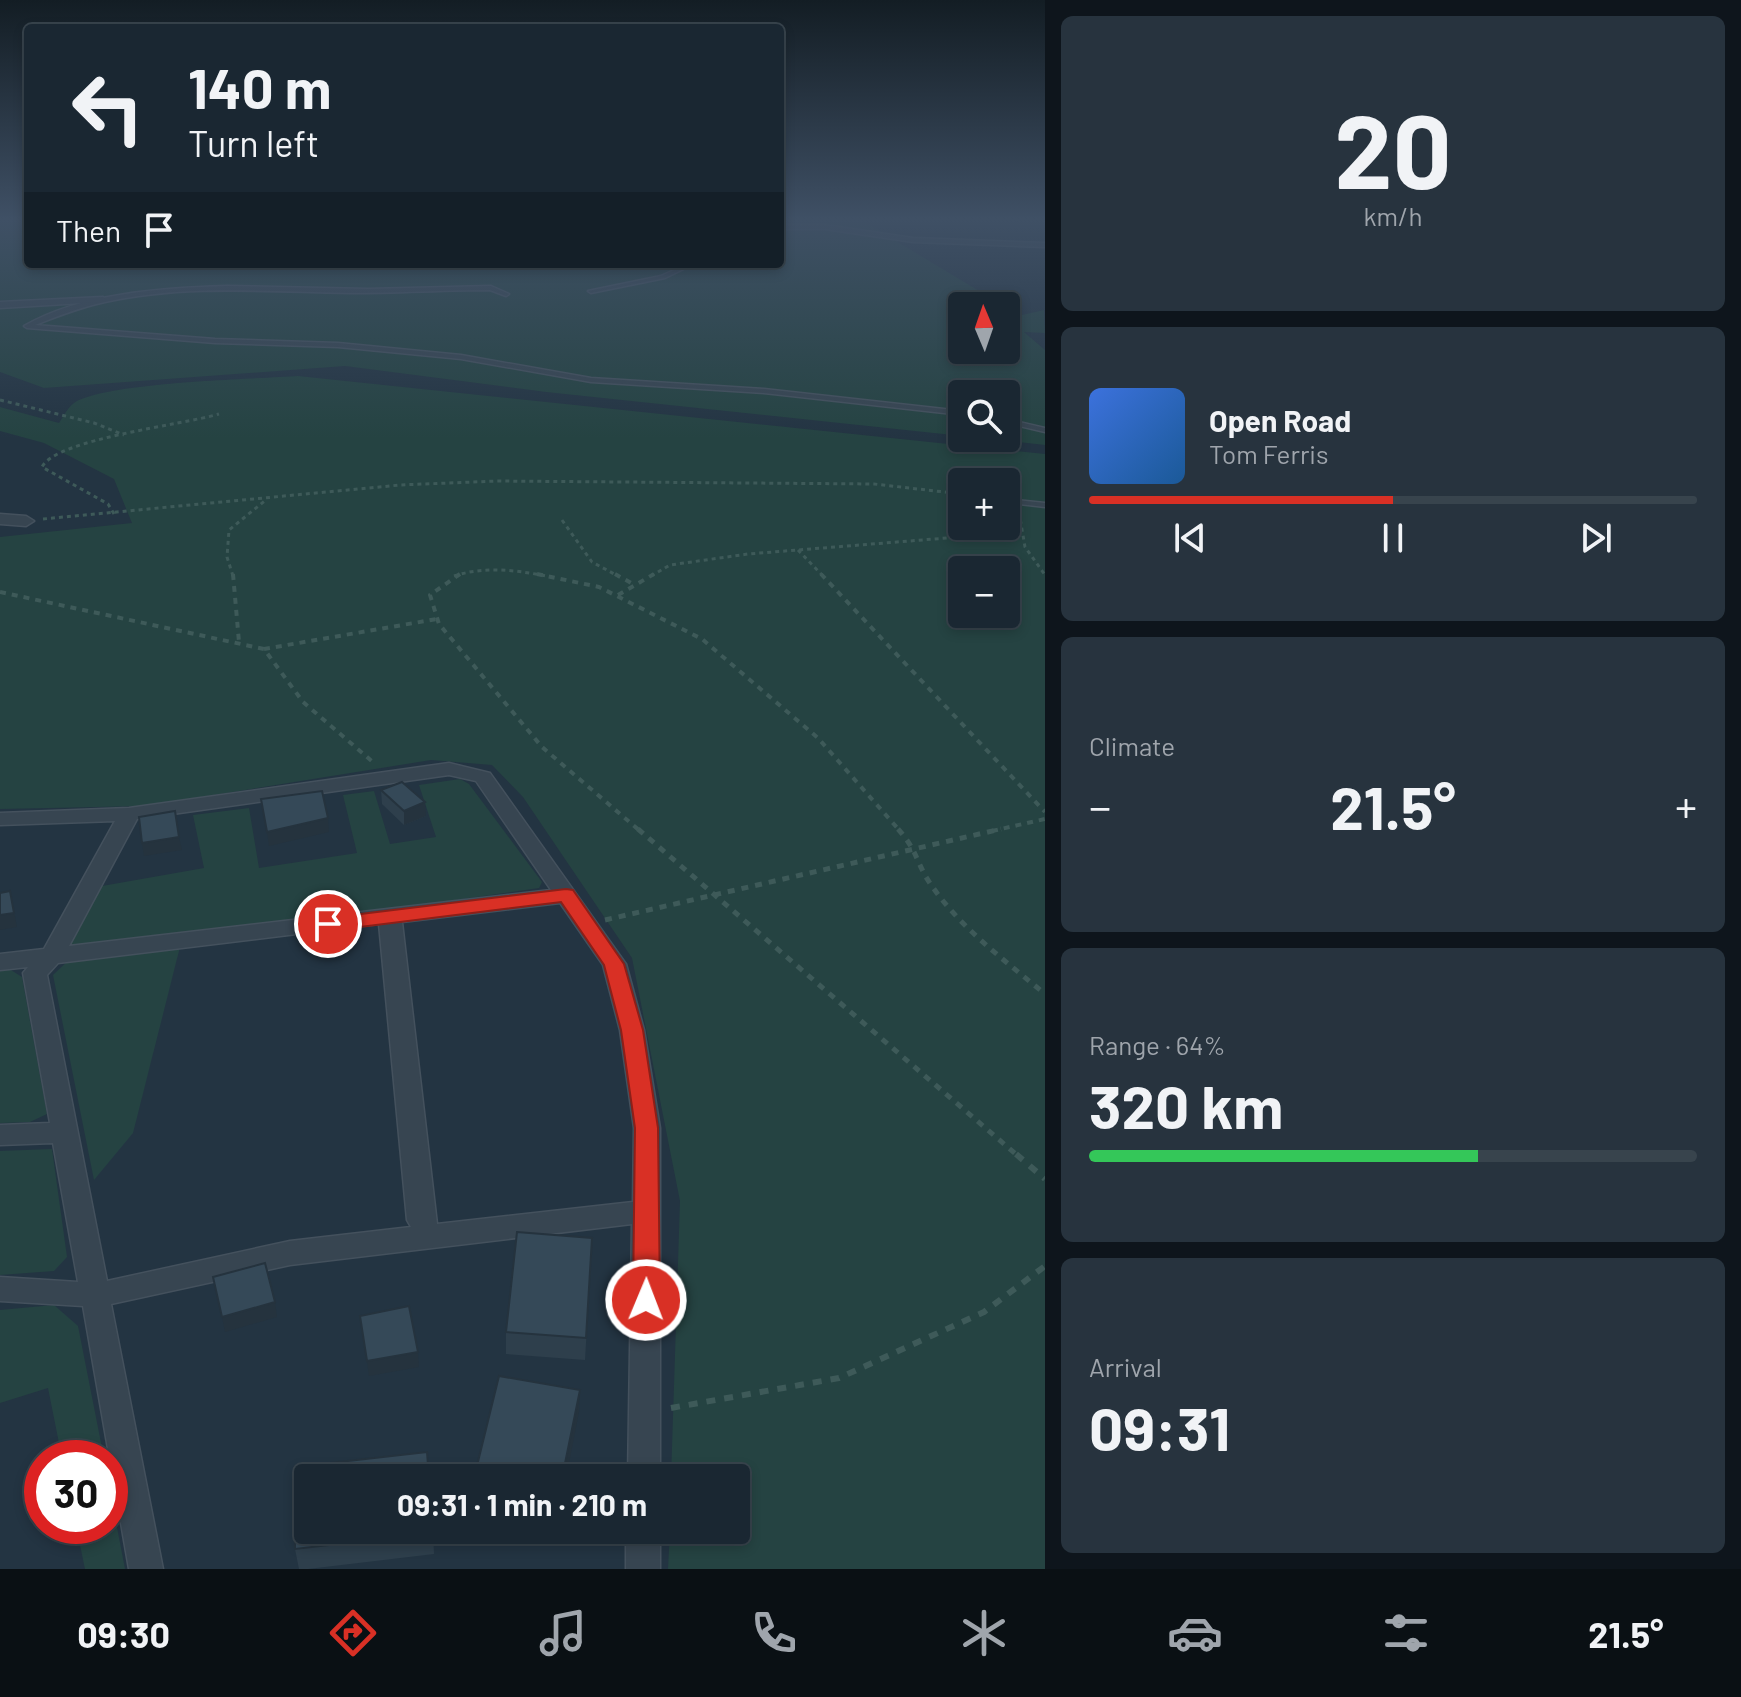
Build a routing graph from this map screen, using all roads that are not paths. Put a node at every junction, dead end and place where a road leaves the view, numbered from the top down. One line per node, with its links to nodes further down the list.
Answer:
1 (191, 291): 4 (lane)
2 (499, 291): 3 (lane)
3 (506, 294)
4 (99, 299): 5 (street); 6 (lane)
5 (0, 305)
6 (948, 411)
7 (1020, 424): 8 (lane)
8 (1045, 430)
9 (1020, 502): 10 (lane)
10 (1045, 505)
11 (0, 519): 12 (street)
12 (26, 521)
13 (129, 814): 14 (street); 15 (street); 17 (street)
14 (0, 819)
15 (566, 895): 16 (street); 21 (street)
16 (390, 918): 17 (street); 22 (street)
17 (53, 954): 18 (street); 19 (street)
18 (0, 962)
19 (65, 1132): 20 (street); 24 (street)
20 (0, 1135)
21 (647, 1214): 22 (street); 25 (street)
22 (428, 1234): 24 (street)
23 (0, 1289): 24 (street)
24 (97, 1295): 27 (street)
25 (644, 1464)
26 (643, 1544): 28 (street)
27 (146, 1569)
28 (643, 1569)

